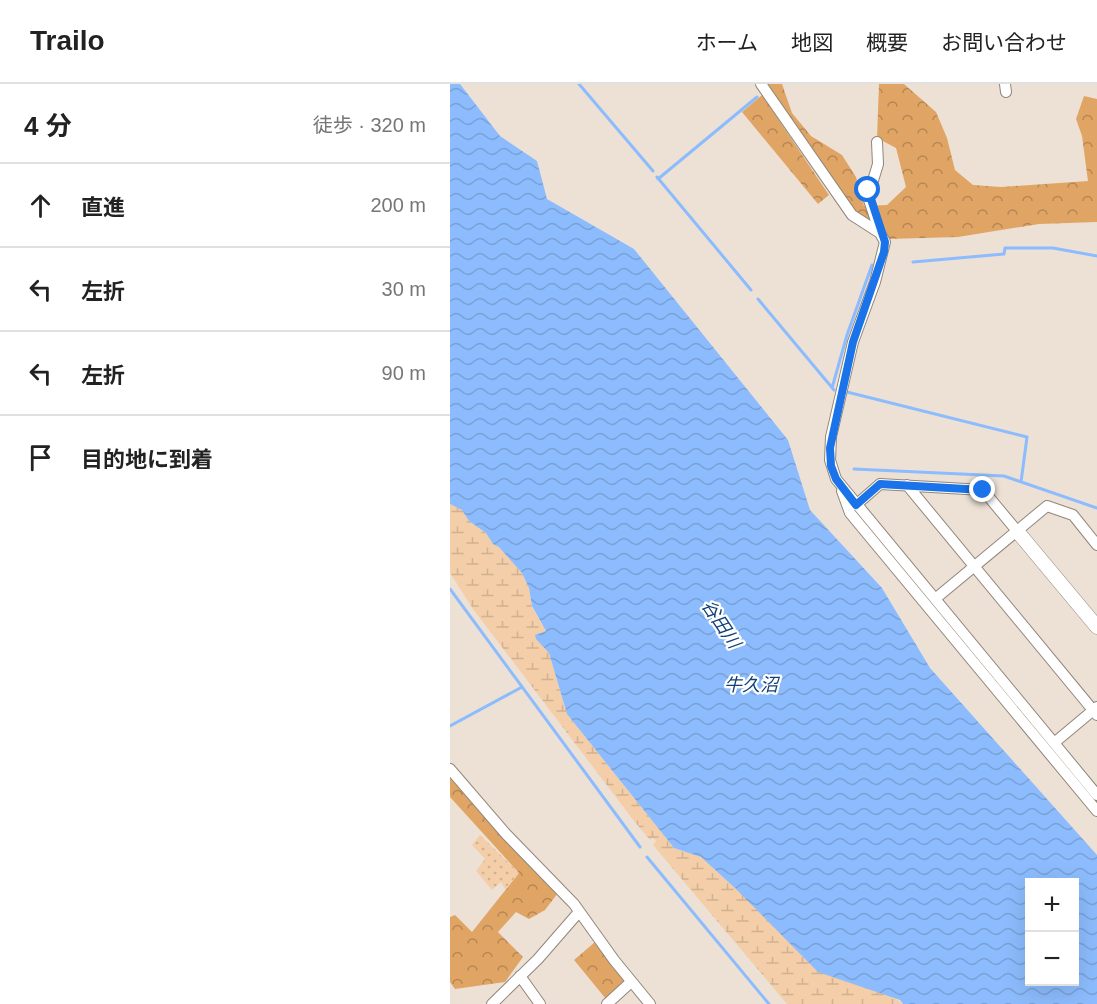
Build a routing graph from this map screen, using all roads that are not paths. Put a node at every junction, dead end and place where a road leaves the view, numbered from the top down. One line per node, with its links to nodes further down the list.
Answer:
1 (761, 84): 3 (street)
2 (877, 142): 3 (street)
3 (880, 233): 5 (street)
4 (907, 485): 6 (street); 7 (street); 9 (street)
5 (841, 488): 6 (street); 16 (street)
6 (856, 505): 10 (street)
7 (1017, 531): 8 (street); 9 (street); 11 (street)
8 (1097, 545)
9 (974, 567): 10 (street); 12 (street)
10 (935, 599): 13 (street)
11 (1097, 627)
12 (1096, 711): 13 (street)
13 (1054, 743): 15 (street)
14 (450, 769): 17 (street)
15 (1097, 795)
16 (1097, 811)
17 (578, 913): 18 (street); 19 (street)
18 (520, 976): 20 (street); 21 (street)
19 (631, 981): 22 (street); 23 (street)
20 (492, 1004)
21 (540, 1004)
22 (607, 1004)
23 (650, 1004)

